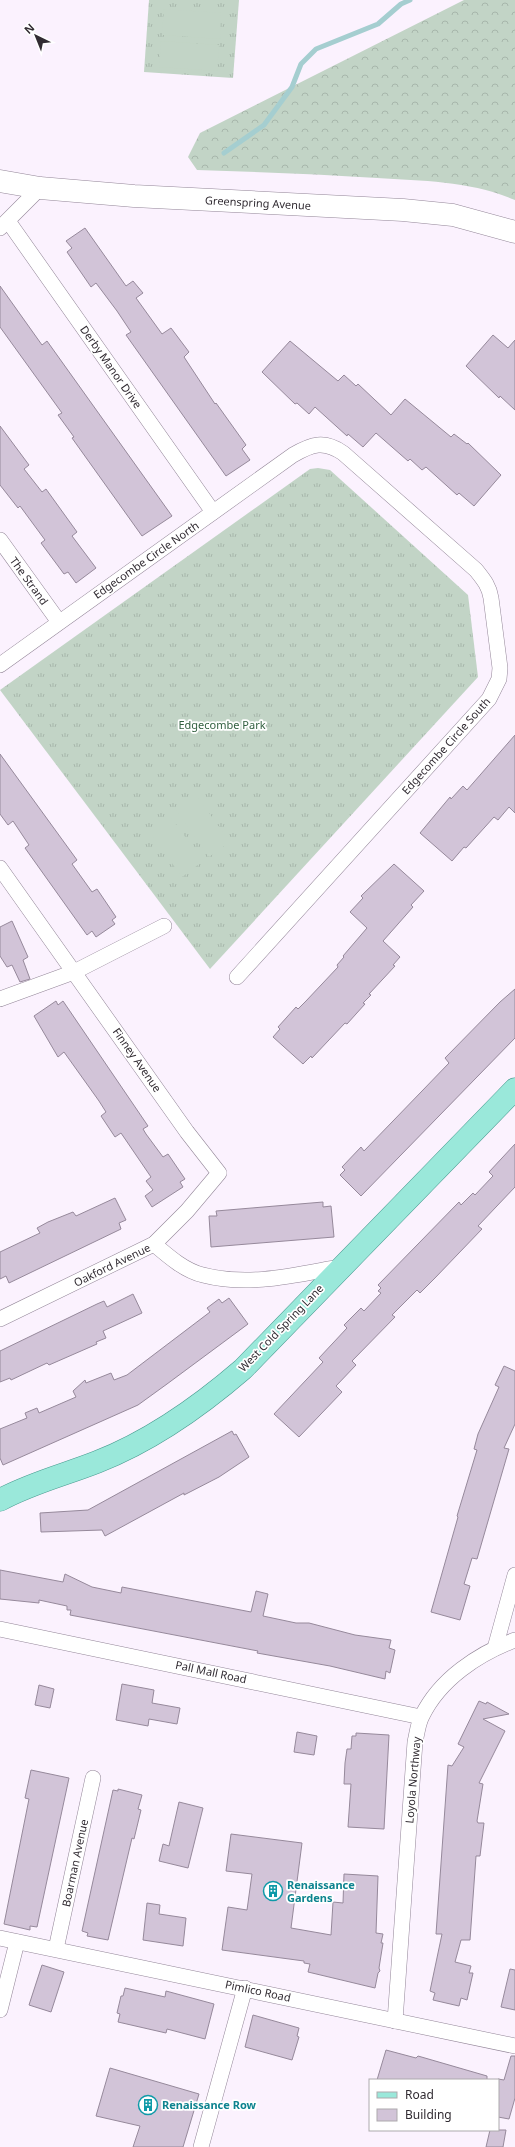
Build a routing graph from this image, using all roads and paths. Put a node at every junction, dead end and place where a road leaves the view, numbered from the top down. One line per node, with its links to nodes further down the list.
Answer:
1 (0, 181): 2 (main road, Greenspring Avenue)
2 (40, 188): 3 (street); 4 (main road, Greenspring Avenue)
3 (4, 225): 6 (street, Derby Manor Drive)
4 (515, 232)
5 (293, 455): 6 (street, Edgecombe Circle North); 13 (street, Edgecombe Circle South)
6 (214, 512): 8 (street, Edgecombe Circle North)
7 (0, 540): 8 (street, The Strand)
8 (59, 622): 9 (street, Edgecombe Circle North)
9 (0, 666)
10 (0, 868): 12 (street, Finney Avenue)
11 (164, 926): 12 (street)
12 (74, 972): 14 (street); 16 (street, Finney Avenue)
13 (237, 977)
14 (0, 999)
15 (515, 1089): 17 (main road, West Cold Spring Lane)
16 (154, 1244): 17 (street, Oakford Avenue); 18 (street, Oakford Avenue)
17 (340, 1267): 19 (main road, West Cold Spring Lane)
18 (0, 1319)
19 (0, 1500)
20 (515, 1575): 23 (street)
21 (0, 1629): 24 (street, Pall Mall Road)
22 (515, 1640): 23 (street)
23 (495, 1648): 24 (street, Loyola Northway)
24 (421, 1717): 31 (street, Loyola Northway)
25 (93, 1778): 28 (street, Boarman Avenue)
26 (0, 1938): 27 (street, Pimlico Road)
27 (17, 1942): 28 (street, Pimlico Road); 30 (street)
28 (56, 1949): 29 (street, Pimlico Road)
29 (245, 1988): 31 (street, Pimlico Road); 33 (street)
30 (0, 2010)
31 (394, 2021): 32 (street, Pimlico Road)
32 (515, 2046)
33 (201, 2147)

